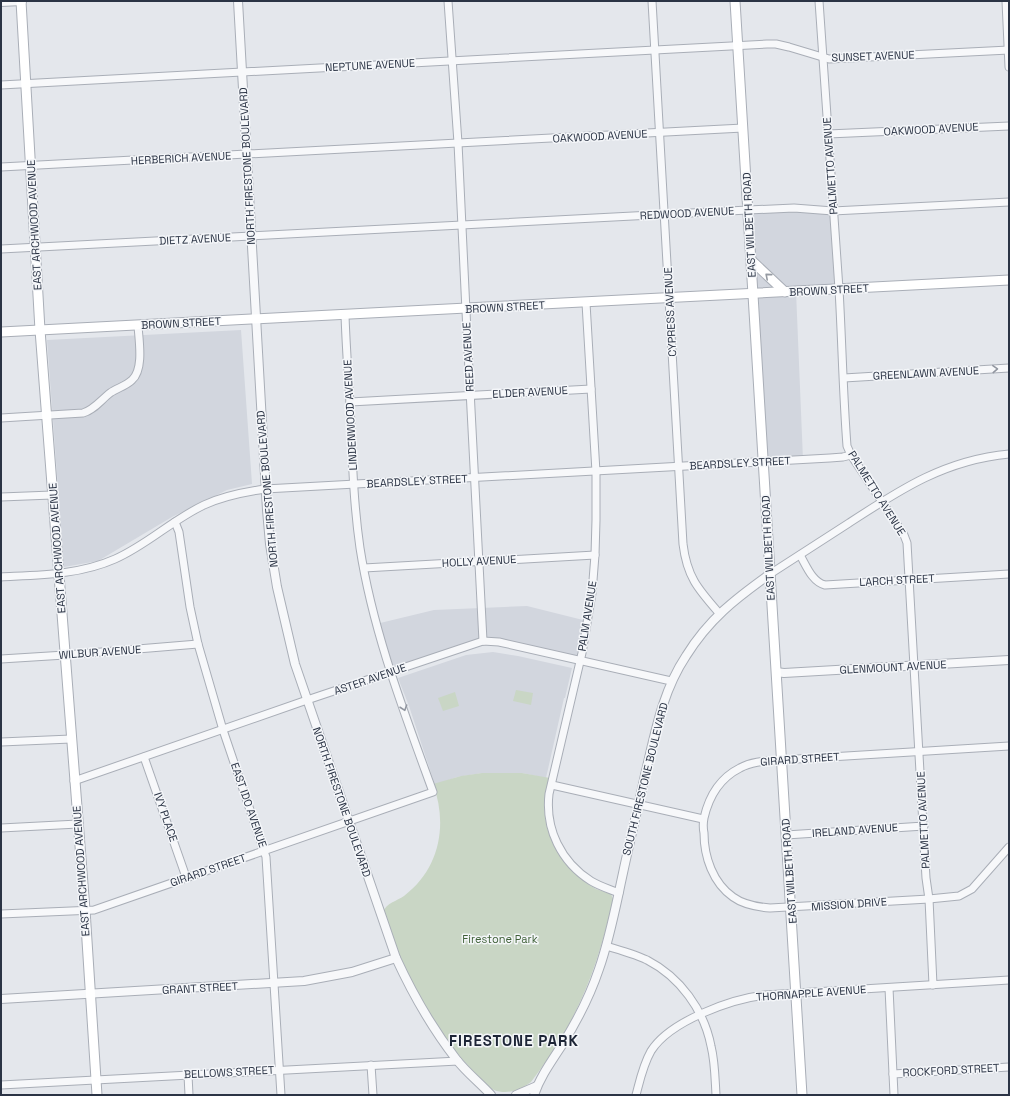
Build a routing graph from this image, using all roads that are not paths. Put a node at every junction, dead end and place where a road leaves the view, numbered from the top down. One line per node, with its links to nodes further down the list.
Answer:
1 (22, 1): 8 (street); 17 (main road, EAST ARCHWOOD AVENUE)
2 (238, 1): 15 (street, NORTH FIRESTONE BOULEVARD)
3 (448, 1): 13 (street, REED AVENUE)
4 (652, 1): 11 (street, CYPRESS AVENUE)
5 (734, 1): 9 (main road, EAST WILBETH ROAD)
6 (819, 1): 12 (street, PALMETTO AVENUE)
7 (1006, 1): 10 (street)
8 (1, 2)
9 (738, 47): 11 (street, NEPTUNE AVENUE); 12 (street, SUNSET AVENUE); 19 (main road, EAST WILBETH ROAD)
10 (1008, 50): 12 (street, SUNSET AVENUE); 14 (street)
11 (656, 51): 13 (street, NEPTUNE AVENUE); 20 (street, CYPRESS AVENUE)
12 (822, 57): 21 (street, PALMETTO AVENUE)
13 (452, 61): 15 (street, NEPTUNE AVENUE); 22 (street, REED AVENUE)
14 (1009, 67)
15 (241, 71): 17 (street, NEPTUNE AVENUE); 23 (street, NORTH FIRESTONE BOULEVARD)
16 (1, 84): 17 (street, NEPTUNE AVENUE)
17 (26, 84): 24 (main road, EAST ARCHWOOD AVENUE)
18 (1009, 126): 21 (street, OAKWOOD AVENUE)
19 (743, 128): 20 (street, OAKWOOD AVENUE); 27 (main road, EAST WILBETH ROAD)
20 (660, 133): 22 (street, OAKWOOD AVENUE); 29 (street, CYPRESS AVENUE)
21 (828, 134): 28 (street, PALMETTO AVENUE)
22 (458, 143): 23 (street, HERBERICH AVENUE); 30 (street, REED AVENUE)
23 (246, 154): 24 (street, HERBERICH AVENUE); 31 (street, NORTH FIRESTONE BOULEVARD)
24 (31, 166): 25 (street, HERBERICH AVENUE); 32 (main road, EAST ARCHWOOD AVENUE)
25 (1, 167)
26 (1009, 202): 28 (street, REDWOOD AVENUE)
27 (748, 210): 28 (street, REDWOOD AVENUE); 29 (street, REDWOOD AVENUE); 34 (main road, EAST WILBETH ROAD)
28 (833, 211): 36 (street, PALMETTO AVENUE)
29 (664, 214): 30 (street, REDWOOD AVENUE); 39 (street, CYPRESS AVENUE)
30 (462, 224): 31 (street, DIETZ AVENUE); 41 (street, REED AVENUE)
31 (251, 235): 32 (street, DIETZ AVENUE); 43 (street, NORTH FIRESTONE BOULEVARD)
32 (35, 247): 33 (street, DIETZ AVENUE); 45 (main road, EAST ARCHWOOD AVENUE)
33 (1, 249)
34 (751, 260): 37 (main road, one-way to 34); 38 (main road, EAST WILBETH ROAD)
35 (1009, 280): 36 (main road, BROWN STREET)
36 (839, 289): 37 (main road, BROWN STREET); 48 (street, PALMETTO AVENUE)
37 (785, 292): 38 (main road, BROWN STREET)
38 (752, 293): 39 (main road, BROWN STREET); 56 (main road, EAST WILBETH ROAD)
39 (669, 298): 40 (main road, BROWN STREET); 57 (street, CYPRESS AVENUE)
40 (586, 303): 41 (main road, BROWN STREET); 49 (street, PALM AVENUE)
41 (466, 309): 42 (main road, BROWN STREET); 50 (street, REED AVENUE)
42 (345, 315): 43 (main road, BROWN STREET); 51 (street, LINDENWOOD AVENUE)
43 (255, 319): 44 (main road, BROWN STREET); 61 (street, NORTH FIRESTONE BOULEVARD)
44 (138, 326): 45 (main road, BROWN STREET); 52 (street)
45 (40, 330): 46 (main road, BROWN STREET); 52 (main road, EAST ARCHWOOD AVENUE)
46 (1, 332)
47 (1009, 368): 48 (street, GREENLAWN AVENUE, one-way to 47)
48 (844, 378): 55 (street, PALMETTO AVENUE)
49 (591, 388): 50 (street, ELDER AVENUE); 58 (street, PALM AVENUE)
50 (470, 395): 51 (street, ELDER AVENUE); 59 (street, REED AVENUE)
51 (350, 402): 60 (street, LINDENWOOD AVENUE)
52 (46, 416): 53 (street); 62 (main road, EAST ARCHWOOD AVENUE)
53 (1, 418)
54 (1009, 454): 64 (street, SOUTH FIRESTONE BOULEVARD)
55 (851, 455): 56 (street, BEARDSLEY STREET); 64 (street, PALMETTO AVENUE)
56 (763, 462): 57 (street, BEARDSLEY STREET); 71 (main road, EAST WILBETH ROAD)
57 (679, 467): 58 (street, BEARDSLEY STREET); 75 (street, CYPRESS AVENUE)
58 (596, 472): 59 (street, BEARDSLEY STREET); 66 (street, PALM AVENUE)
59 (475, 478): 60 (street, BEARDSLEY STREET); 68 (street, REED AVENUE)
60 (354, 485): 61 (street, BEARDSLEY STREET); 69 (street, LINDENWOOD AVENUE)
61 (265, 489): 65 (street, BEARDSLEY STREET); 86 (street, NORTH FIRESTONE BOULEVARD)
62 (52, 495): 63 (street); 70 (main road, EAST ARCHWOOD AVENUE)
63 (1, 497)
64 (882, 501): 67 (street, SOUTH FIRESTONE BOULEVARD); 74 (street, PALMETTO AVENUE)
65 (176, 522): 70 (street, BEARDSLEY STREET); 77 (street, EAST IDO AVENUE)
66 (595, 555): 68 (street, HOLLY AVENUE); 81 (street, PALM AVENUE)
67 (800, 555): 71 (street, SOUTH FIRESTONE BOULEVARD); 74 (street, LARCH STREET)
68 (480, 561): 69 (street, HOLLY AVENUE); 76 (street, REED AVENUE)
69 (364, 568): 83 (street, LINDENWOOD AVENUE)
70 (58, 574): 73 (street, BEARDSLEY STREET); 78 (main road, EAST ARCHWOOD AVENUE)
71 (770, 574): 75 (street, SOUTH FIRESTONE BOULEVARD); 84 (main road, EAST WILBETH ROAD)
72 (1009, 574): 74 (street, LARCH STREET)
73 (1, 576)
74 (909, 580): 82 (street, PALMETTO AVENUE)
75 (719, 613): 85 (street, SOUTH FIRESTONE BOULEVARD)
76 (483, 641): 81 (street, ASTER AVENUE); 83 (street, ASTER AVENUE)
77 (198, 644): 78 (street, WILBUR AVENUE); 87 (street, EAST IDO AVENUE)
78 (65, 655): 79 (street, WILBUR AVENUE); 88 (main road, EAST ARCHWOOD AVENUE)
79 (1, 659)
80 (1009, 660): 82 (street, GLENMOUNT AVENUE)
81 (580, 661): 85 (street, ASTER AVENUE); 95 (street, PALM AVENUE)
82 (914, 666): 84 (street, GLENMOUNT AVENUE); 91 (street, PALMETTO AVENUE)
83 (390, 672): 86 (street, ASTER AVENUE); 96 (street, LINDENWOOD AVENUE, one-way to 96)
84 (776, 672): 93 (main road, EAST WILBETH ROAD)
85 (671, 681): 97 (street, SOUTH FIRESTONE BOULEVARD)
86 (307, 700): 87 (street, ASTER AVENUE); 99 (street, NORTH FIRESTONE BOULEVARD)
87 (223, 730): 92 (street, ASTER AVENUE); 105 (street, EAST IDO AVENUE)
88 (71, 739): 89 (street); 94 (main road, EAST ARCHWOOD AVENUE)
89 (1, 742)
90 (1009, 746): 91 (street, GIRARD STREET)
91 (919, 752): 93 (street, GIRARD STREET); 101 (street, PALMETTO AVENUE)
92 (144, 757): 94 (street, ASTER AVENUE); 107 (street, IVY PLACE)
93 (781, 760): 98 (street, GIRARD STREET); 103 (main road, EAST WILBETH ROAD)
94 (74, 781): 100 (main road, EAST ARCHWOOD AVENUE)
95 (552, 785): 97 (street); 108 (street, PALM AVENUE)
96 (433, 792): 99 (street, GIRARD STREET)
97 (639, 805): 98 (street); 108 (street, SOUTH FIRESTONE BOULEVARD)
98 (703, 819): 110 (street, MISSION DRIVE)
99 (349, 821): 105 (street, GIRARD STREET); 114 (street, NORTH FIRESTONE BOULEVARD)
100 (78, 824): 102 (street); 111 (main road, EAST ARCHWOOD AVENUE)
101 (924, 826): 103 (street, IRELAND AVENUE); 109 (street, PALMETTO AVENUE)
102 (1, 828)
103 (786, 835): 110 (main road, EAST WILBETH ROAD)
104 (1009, 848): 106 (street, MISSION DRIVE)
105 (264, 850): 107 (street, GIRARD STREET); 116 (street, EAST IDO AVENUE)
106 (1006, 856): 109 (street, MISSION DRIVE)
107 (186, 877): 111 (street, GIRARD STREET)
108 (619, 893): 113 (street, SOUTH FIRESTONE BOULEVARD)
109 (929, 899): 110 (street, MISSION DRIVE); 117 (street, PALMETTO AVENUE)
110 (791, 907): 119 (main road, EAST WILBETH ROAD)
111 (84, 910): 112 (street, GIRARD STREET); 120 (main road, EAST ARCHWOOD AVENUE)
112 (1, 914)
113 (606, 946): 122 (street); 131 (street, SOUTH FIRESTONE BOULEVARD)
114 (396, 958): 116 (street, GRANT STREET); 123 (street, NORTH FIRESTONE BOULEVARD)
115 (1009, 980): 117 (street, THORNAPPLE AVENUE)
116 (274, 984): 120 (street, GRANT STREET); 126 (street, EAST IDO AVENUE)
117 (933, 985): 118 (street, THORNAPPLE AVENUE)
118 (889, 988): 119 (street, THORNAPPLE AVENUE); 128 (street)
119 (796, 993): 122 (street, THORNAPPLE AVENUE); 141 (main road, EAST WILBETH ROAD)
120 (89, 994): 121 (street, GRANT STREET); 129 (main road, EAST ARCHWOOD AVENUE)
121 (1, 999)
122 (701, 1014): 139 (street, THORNAPPLE AVENUE); 140 (street)
123 (458, 1061): 124 (street, BELLOWS STREET); 136 (street, NORTH FIRESTONE BOULEVARD)
124 (371, 1065): 126 (street, BELLOWS STREET); 135 (street)
125 (1009, 1067): 128 (street, ROCKFORD STREET)
126 (279, 1069): 127 (street, BELLOWS STREET); 134 (street, EAST IDO AVENUE)
127 (188, 1074): 129 (street, BELLOWS STREET); 133 (street)
128 (893, 1074): 142 (street)
129 (96, 1079): 130 (street, BELLOWS STREET); 132 (main road, EAST ARCHWOOD AVENUE)
130 (1, 1084)
131 (537, 1086): 137 (street); 138 (street, SOUTH FIRESTONE BOULEVARD)
132 (97, 1095)
133 (189, 1095)
134 (281, 1095)
135 (373, 1095)
136 (491, 1095)
137 (516, 1095)
138 (534, 1095)
139 (636, 1095)
140 (716, 1095)
141 (802, 1095)
142 (894, 1095)

